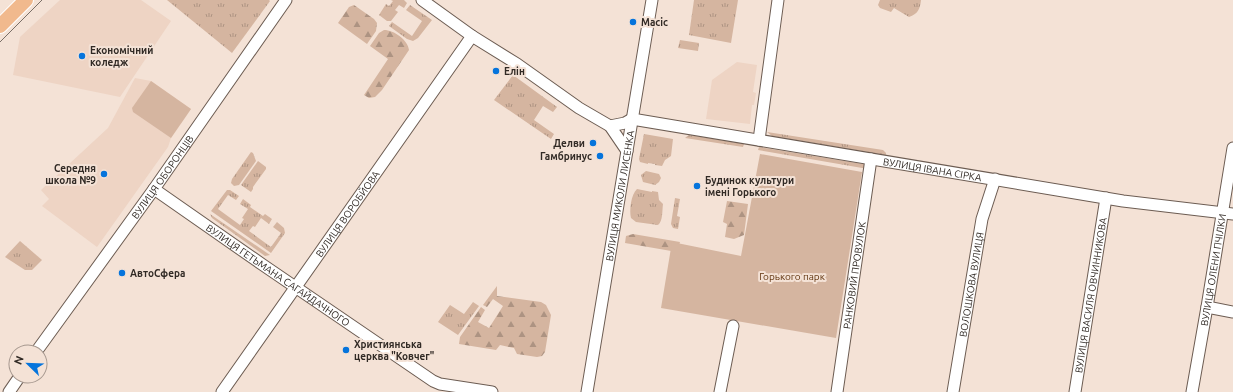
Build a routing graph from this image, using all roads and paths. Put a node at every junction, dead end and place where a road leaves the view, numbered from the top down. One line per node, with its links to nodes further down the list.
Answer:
1 (26, 0): 8 (main road)
2 (286, 0): 17 (street, ВУЛИЦЯ ОБОРОНЦІВ)
3 (422, 0): 7 (street)
4 (438, 0): 7 (street)
5 (652, 0): 10 (street, ВУЛИЦЯ МИКОЛИ ЛИСЕНКА)
6 (778, 0): 12 (street)
7 (439, 12): 9 (street)
8 (0, 26)
9 (472, 36): 11 (street); 20 (street, ВУЛИЦЯ ВОРОБЙОВА)
10 (632, 119): 11 (street); 12 (street, ВУЛИЦЯ ІВАНА СІРКА); 14 (street, ВУЛИЦЯ МИКОЛИ ЛИСЕНКА)
11 (610, 126): 14 (street)
12 (759, 140): 15 (street, ВУЛИЦЯ ІВАНА СІРКА)
13 (1233, 148): 19 (street, ВУЛИЦЯ ОЛЕНИ ПЧІЛКИ)
14 (627, 151): 28 (street, ВУЛИЦЯ МИКОЛИ ЛИСЕНКА)
15 (871, 159): 16 (street, ВУЛИЦЯ ІВАНА СІРКА); 30 (street, РАНКОВИЙ ПРОВУЛОК)
16 (995, 179): 18 (street, ВУЛИЦЯ ІВАНА СІРКА); 31 (street, ВОЛОШКОВА ВУЛИЦЯ)
17 (154, 189): 20 (street, ВУЛИЦЯ ГЕТЬМАНА САГАЙДАЧНОГО); 24 (street, ВУЛИЦЯ ОБОРОНЦІВ)
18 (1106, 198): 19 (street, ВУЛИЦЯ ІВАНА СІРКА); 32 (street, ВУЛИЦЯ ВАСИЛЯ ОВЧИННИКОВА)
19 (1228, 213): 21 (street, ВУЛИЦЯ ОЛЕНИ ПЧІЛКИ)
20 (296, 287): 25 (street, ВУЛИЦЯ ГЕТЬМАНА САГАЙДАЧНОГО); 26 (street, ВУЛИЦЯ ВОРОБЙОВА)
21 (1208, 307): 22 (street); 33 (street, ВУЛИЦЯ ОЛЕНИ ПЧІЛКИ)
22 (1233, 312)
23 (733, 326): 29 (street)
24 (42, 344)
25 (438, 388): 27 (street, ВУЛИЦЯ ГЕТЬМАНА САГАЙДАЧНОГО)
26 (222, 392)
27 (492, 392)
28 (587, 392)
29 (720, 392)
30 (837, 392)
31 (953, 392)
32 (1075, 392)
33 (1192, 392)

